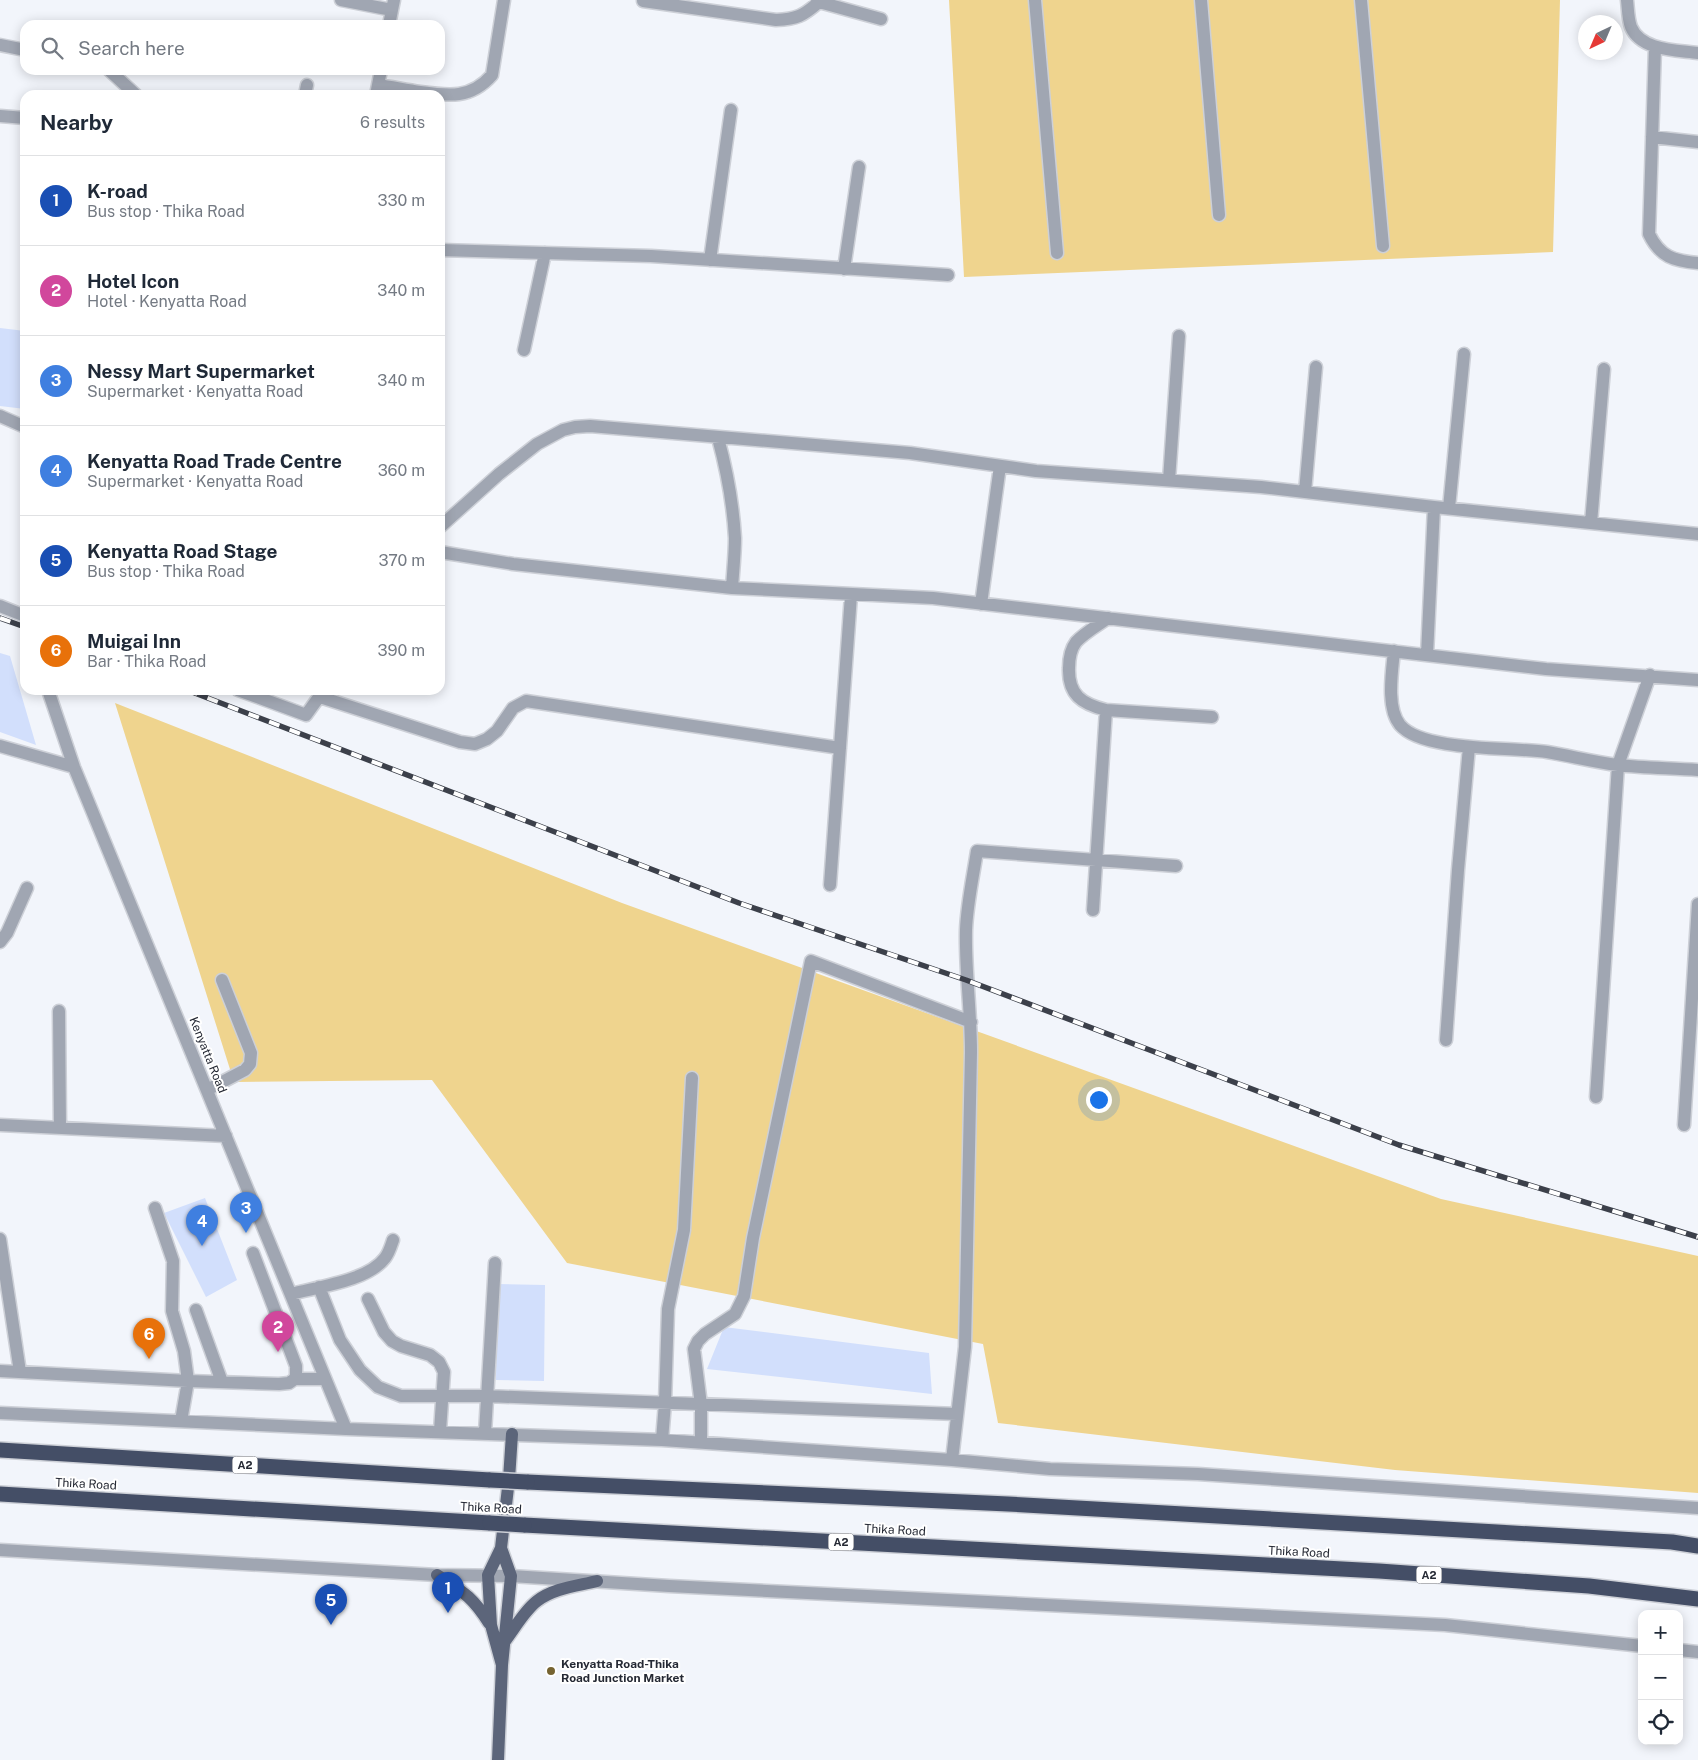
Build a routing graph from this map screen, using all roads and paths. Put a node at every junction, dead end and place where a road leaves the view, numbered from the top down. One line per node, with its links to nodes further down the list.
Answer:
1 (341, 0): 9 (street)
2 (504, 0): 20 (street)
3 (1035, 0): 31 (street)
4 (1201, 0): 27 (street)
5 (1361, 0): 28 (street)
6 (1627, 0): 13 (street)
7 (643, 1): 8 (street)
8 (818, 1): 10 (street)
9 (393, 5): 11 (street)
10 (881, 19)
11 (390, 20)
12 (0, 45): 14 (street)
13 (1655, 47): 15 (street); 24 (street)
14 (20, 49)
15 (1698, 53)
16 (114, 75): 18 (street)
17 (380, 75): 19 (street)
18 (131, 90)
19 (377, 90)
20 (445, 95)
21 (731, 110): 32 (street)
22 (0, 116): 23 (street)
23 (20, 118)
24 (1652, 137): 25 (street); 33 (street)
25 (1698, 142)
26 (859, 167): 34 (street)
27 (1218, 215)
28 (1383, 246)
29 (445, 250): 30 (street)
30 (545, 253): 32 (street); 37 (street)
31 (1056, 253)
32 (710, 260): 34 (street)
33 (1698, 263)
34 (844, 269): 35 (street)
35 (948, 275)
36 (1179, 336): 45 (street)
37 (524, 350)
38 (1464, 354): 48 (street)
39 (1316, 367): 46 (street)
40 (1604, 370): 50 (street)
41 (0, 416): 42 (street)
42 (20, 425)
43 (718, 438): 44 (street); 49 (street); 53 (street)
44 (1000, 466): 45 (street); 55 (street)
45 (1169, 480): 46 (street)
46 (1305, 492): 47 (street)
47 (1434, 507): 48 (street); 60 (street)
48 (1449, 508): 50 (street)
49 (445, 523)
50 (1590, 523): 51 (street)
51 (1698, 534)
52 (445, 553): 53 (street)
53 (732, 588): 54 (street)
54 (851, 595): 55 (street); 71 (street)
55 (981, 604): 58 (street)
56 (0, 606): 57 (street)
57 (20, 614)
58 (1108, 618): 59 (street); 67 (street)
59 (1394, 651): 60 (street); 70 (street)
60 (1427, 655): 61 (street)
61 (1650, 675): 62 (street); 72 (street)
62 (1698, 680)
63 (50, 695): 73 (street, Kenyatta Road)
64 (252, 695): 65 (street)
65 (321, 695)
66 (325, 695): 71 (street)
67 (1106, 710): 68 (street); 75 (street)
68 (1212, 718)
69 (0, 746): 73 (street)
70 (1469, 747): 72 (street); 85 (street)
71 (840, 748): 77 (street)
72 (1618, 765): 74 (street); 88 (street)
73 (74, 767): 87 (street, Kenyatta Road)
74 (1698, 770)
75 (1096, 861): 76 (street); 80 (street); 84 (street)
76 (1176, 866)
77 (830, 885)
78 (27, 888): 81 (street)
79 (1698, 904): 90 (street)
80 (1093, 910)
81 (0, 942)
82 (222, 980): 87 (street)
83 (59, 1011): 91 (street)
84 (971, 1022): 111 (street); 113 (street)
85 (1446, 1040)
86 (692, 1078): 110 (street)
87 (207, 1090): 92 (street, Kenyatta Road)
88 (1596, 1097)
89 (0, 1125): 91 (street)
90 (1684, 1125)
91 (60, 1128): 92 (street)
92 (226, 1136): 99 (street, Kenyatta Road)
93 (155, 1208): 106 (street)
94 (0, 1239): 103 (street)
95 (393, 1240): 98 (street)
96 (253, 1253): 104 (street)
97 (495, 1263): 109 (street)
98 (319, 1287): 99 (street); 108 (street)
99 (291, 1294): 105 (street, Kenyatta Road)
100 (368, 1299): 108 (street)
101 (196, 1310): 107 (street)
102 (0, 1371): 103 (street)
103 (20, 1372): 106 (street)
104 (294, 1379): 105 (street); 107 (street)
105 (325, 1379): 115 (street, Kenyatta Road)
106 (188, 1381): 107 (street); 114 (street)
107 (222, 1382)
108 (442, 1396): 109 (street); 116 (street)
109 (487, 1396): 110 (street); 117 (street)
110 (665, 1403): 111 (street); 119 (street)
111 (701, 1405): 113 (street); 120 (street)
112 (0, 1413): 114 (street)
113 (958, 1414): 122 (street)
114 (181, 1421): 115 (street)
115 (346, 1429): 116 (street)
116 (440, 1431): 117 (street)
117 (485, 1433): 118 (street)
118 (512, 1434): 119 (street); 126 (main road)
119 (662, 1440): 120 (street)
120 (701, 1442): 122 (street)
121 (0, 1450): 125 (highway, A2, bridge)
122 (952, 1460): 124 (street)
123 (0, 1494): 132 (highway, Thika Road / A2, bridge)
124 (1698, 1508)
125 (1698, 1546)
126 (501, 1548): 129 (main road); 130 (main road)
127 (0, 1550): 128 (street)
128 (437, 1574): 129 (street); 133 (main road)
129 (488, 1575): 130 (street); 133 (main road)
130 (510, 1576): 131 (street); 134 (main road)
131 (597, 1582): 134 (main road); 135 (street)
132 (1698, 1599)
133 (493, 1630): 138 (main road)
134 (505, 1642): 138 (main road)
135 (1638, 1646)
136 (1683, 1650): 137 (street)
137 (1698, 1652)
138 (502, 1666): 139 (main road)
139 (498, 1760)

